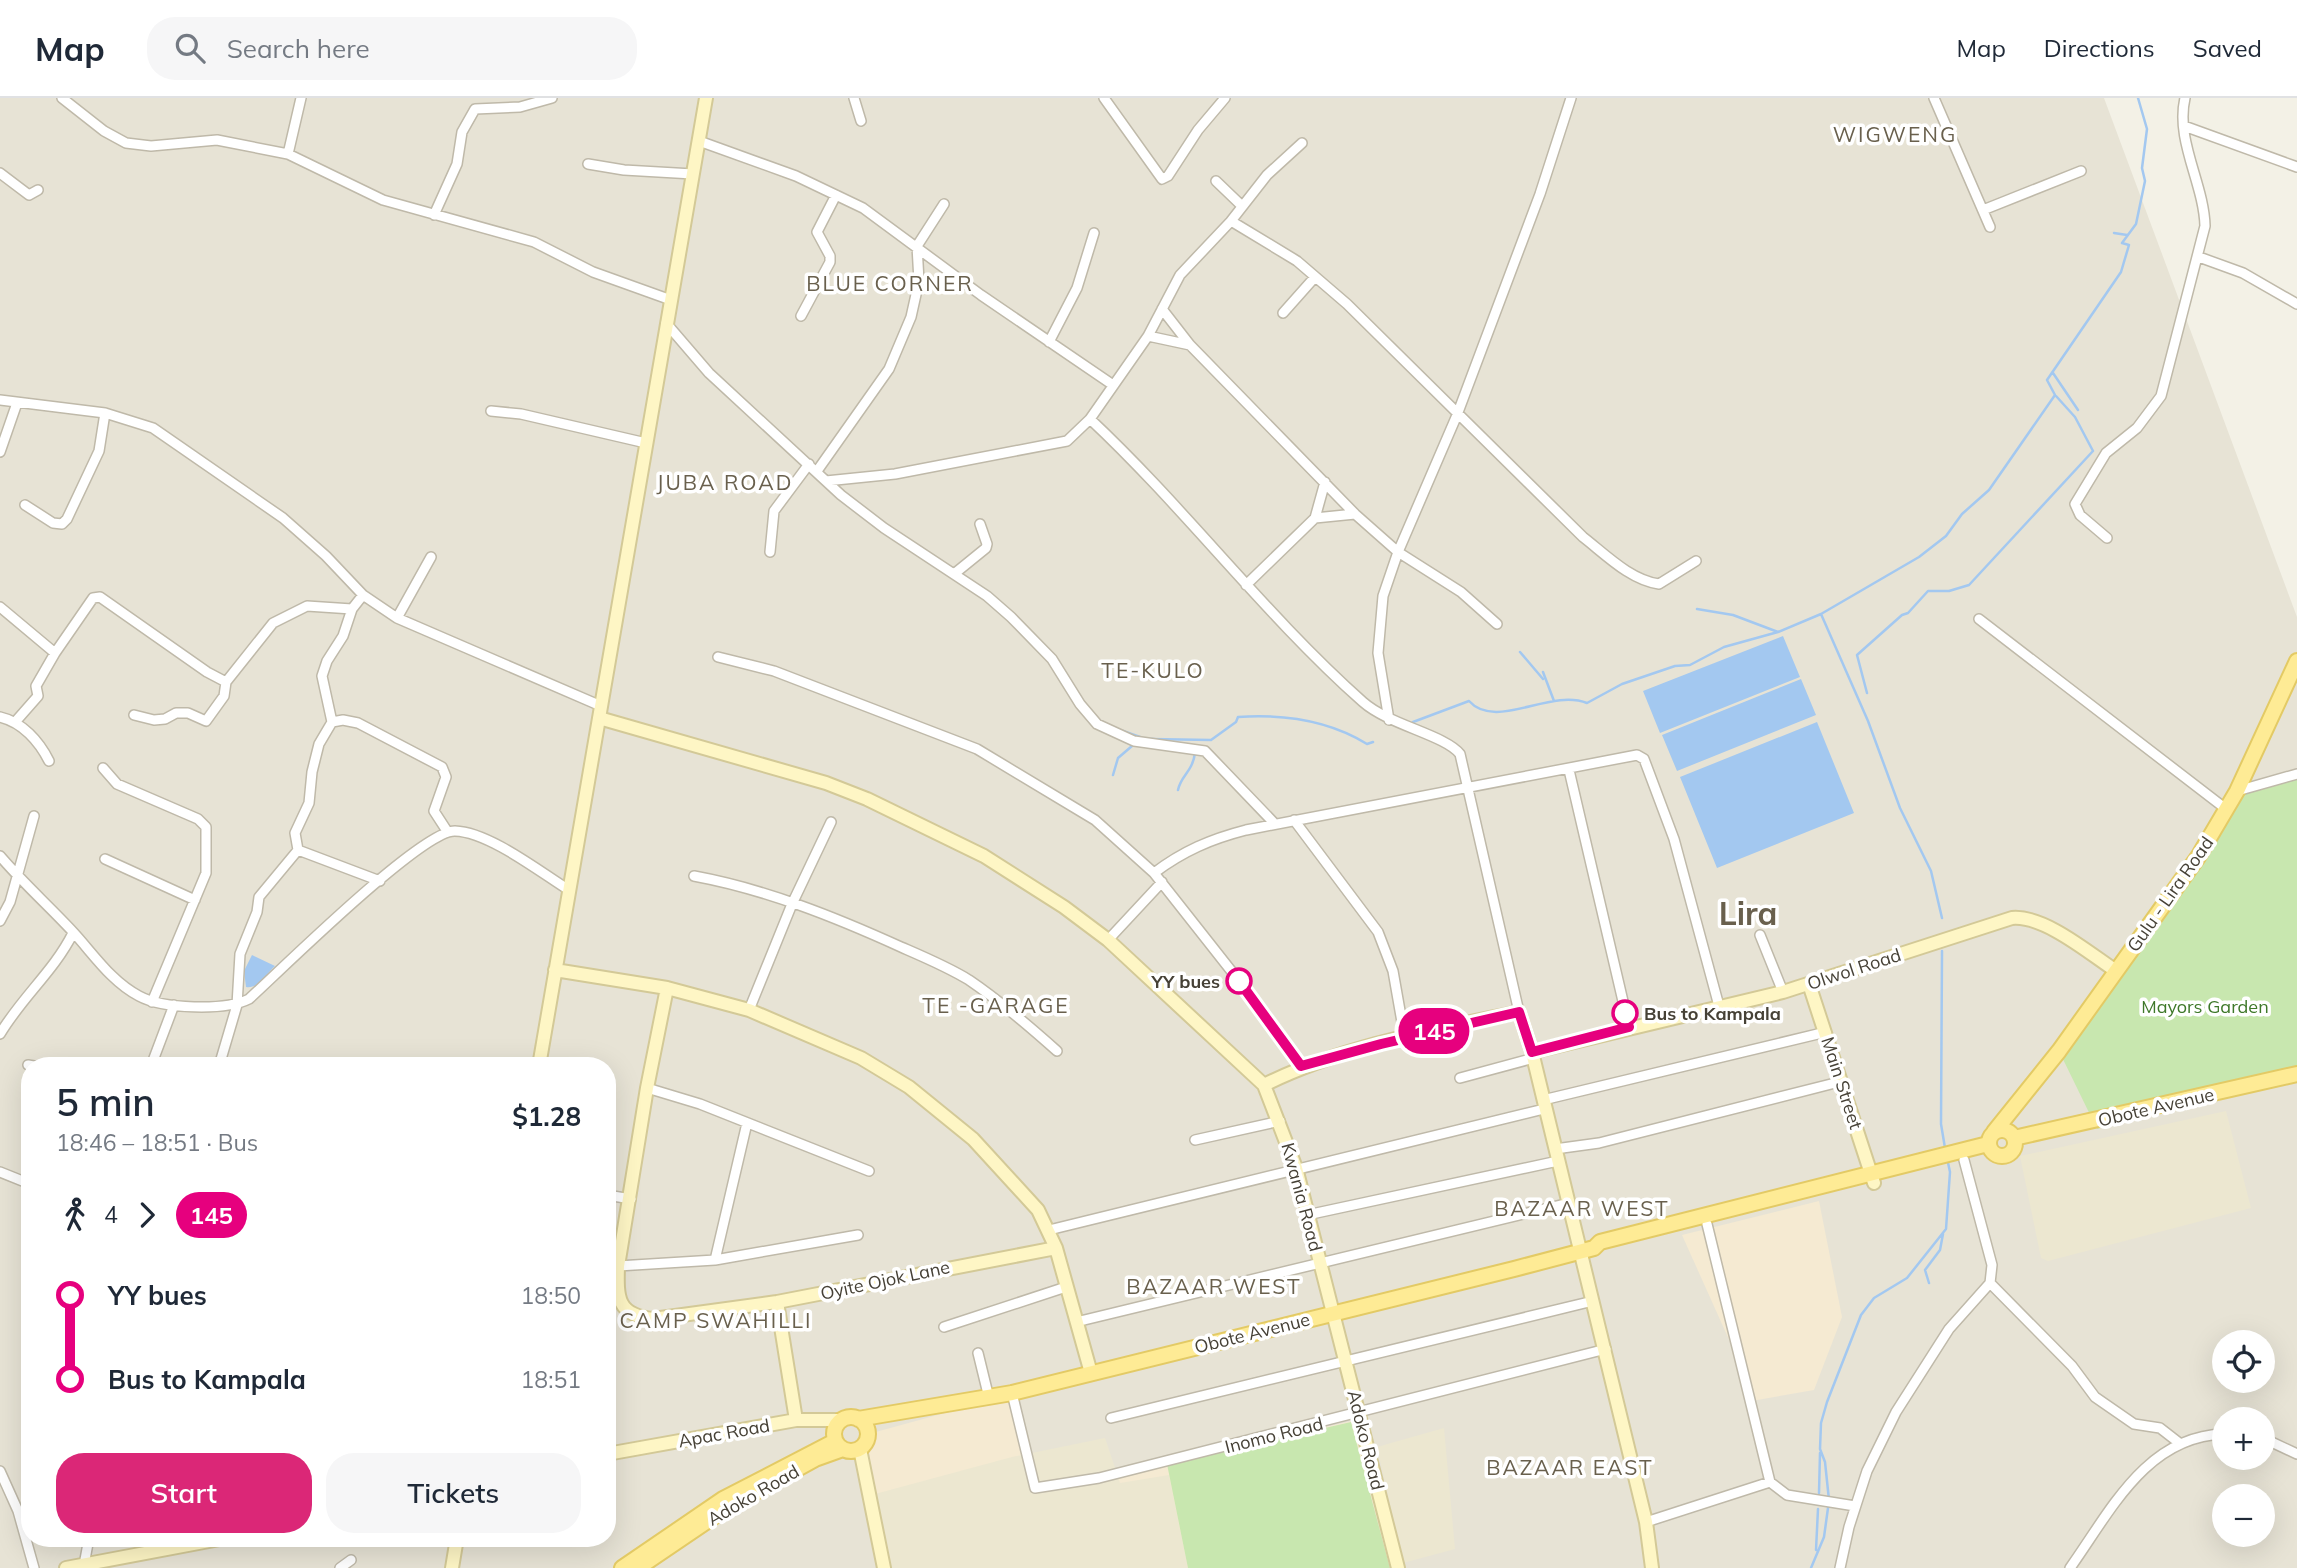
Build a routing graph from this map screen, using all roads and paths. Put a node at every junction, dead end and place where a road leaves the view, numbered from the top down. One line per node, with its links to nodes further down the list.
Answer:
1 (62, 98): 15 (street)
2 (301, 98): 15 (street)
3 (552, 98): 27 (street)
4 (706, 98): 13 (street)
5 (854, 98): 11 (street)
6 (1104, 98): 7 (street)
7 (1225, 98)
8 (1571, 98): 48 (street)
9 (1934, 98): 26 (street)
10 (2185, 98): 12 (street)
11 (861, 121)
12 (2184, 126): 17 (street); 32 (street)
13 (699, 141): 20 (street); 23 (street)
14 (1302, 143): 25 (street)
15 (288, 154): 27 (street)
16 (588, 164): 20 (street)
17 (2297, 167)
18 (2081, 172): 26 (street)
19 (0, 173): 22 (street)
20 (693, 174): 34 (street)
21 (1216, 181): 25 (street)
22 (38, 190)
23 (836, 195): 31 (street); 38 (street)
24 (944, 204): 31 (street)
25 (1242, 206): 28 (street)
26 (1983, 210): 29 (street)
27 (434, 215): 34 (street)
28 (1231, 221): 33 (street); 36 (street)
29 (1990, 227)
30 (1094, 233): 41 (street)
31 (917, 246): 41 (street); 52 (street)
32 (2199, 257): 35 (street); 59 (street)
33 (1315, 277): 37 (street); 48 (street)
34 (671, 300): 39 (street)
35 (2297, 304)
36 (1162, 309): 40 (street); 42 (street)
37 (1283, 313)
38 (801, 316)
39 (666, 323): 50 (street); 52 (street)
40 (1148, 336): 42 (street); 43 (street)
41 (1049, 342): 43 (street)
42 (1190, 345): 54 (street)
43 (1114, 385): 49 (street)
44 (0, 400): 45 (street)
45 (17, 403): 47 (street); 51 (street)
46 (491, 411): 50 (street)
47 (106, 413): 55 (street); 66 (street)
48 (1457, 415): 61 (street); 63 (street)
49 (1090, 419): 53 (street); 65 (street)
50 (646, 443): 76 (street)
51 (0, 452)
52 (813, 468): 53 (street); 60 (street)
53 (826, 481): 64 (street)
54 (1325, 482): 56 (street); 57 (street)
55 (25, 505)
56 (1355, 514): 57 (street); 61 (street)
57 (1315, 518): 65 (street)
58 (980, 524): 64 (street)
59 (2107, 538)
60 (771, 552)
61 (1398, 552): 71 (street); 79 (street)
62 (430, 557): 69 (street)
63 (1696, 561)
64 (954, 573): 92 (street)
65 (1246, 585): 79 (street)
66 (363, 595): 68 (street); 69 (street)
67 (0, 607): 72 (street)
68 (352, 609): 75 (street); 81 (street)
69 (397, 618): 76 (street)
70 (1979, 618): 88 (street)
71 (1497, 624)
72 (55, 653): 75 (street); 80 (street)
73 (718, 657): 97 (street)
74 (2297, 661): 87 (main road, Gulu - Lira Road)
75 (226, 682): 77 (street)
76 (600, 712): 102 (street); 108 (street)
77 (134, 715)
78 (0, 717): 80 (street)
79 (1389, 720): 86 (street)
80 (16, 721): 82 (street)
81 (332, 722): 93 (street); 94 (street)
82 (49, 761)
83 (103, 768): 103 (street)
84 (1569, 770): 86 (street); 117 (street); 120 (street)
85 (2297, 775): 87 (street)
86 (1466, 789): 90 (street); 119 (street)
87 (2237, 791): 88 (main road, Gulu - Lira Road)
88 (2226, 809): 110 (main road, Gulu - Lira Road)
89 (34, 816): 99 (street)
90 (1294, 820): 92 (street); 123 (street)
91 (831, 822): 104 (street)
92 (1275, 824): 97 (street)
93 (447, 831): 100 (street); 102 (street)
94 (298, 850): 100 (street); 116 (street)
95 (0, 856): 99 (street)
96 (105, 859): 103 (street)
97 (1154, 873): 101 (street)
98 (694, 876): 104 (street)
99 (18, 878): 105 (street); 106 (street)
100 (380, 881): 116 (street)
101 (1161, 882): 108 (street); 129 (street)
102 (569, 890): 109 (street)
103 (195, 900): 114 (street)
104 (792, 904): 118 (street); 124 (street)
105 (0, 921)
106 (73, 933): 114 (street); 122 (street)
107 (1760, 935): 113 (street)
108 (1108, 940): 134 (street)
109 (555, 971): 112 (street); 128 (street)
110 (2116, 971): 111 (street, Olwol Road); 137 (main road, Gulu - Lira Road)
111 (1809, 984): 113 (street, Olwol Road); 121 (street, Main Street)
112 (667, 988): 118 (street); 135 (street, Oyite Ojok Lane)
113 (1783, 992): 117 (street, Olwol Road)
114 (152, 1002): 115 (street)
115 (174, 1005): 116 (street); 126 (street)
116 (237, 1005): 127 (street)
117 (1719, 1006): 120 (street, Olwol Road)
118 (749, 1010): 155 (street)
119 (1519, 1012): 123 (street); 125 (street)
120 (1629, 1027): 125 (street, Olwol Road)
121 (1826, 1032): 132 (street, Main Street); 136 (street)
122 (0, 1034)
123 (1405, 1039): 129 (street)
124 (1057, 1051)
125 (1533, 1055): 131 (street); 136 (street)
126 (154, 1057)
127 (222, 1057)
128 (541, 1057)
129 (1301, 1066): 134 (street)
130 (2297, 1074): 141 (main road, Obote Avenue)
131 (1460, 1078)
132 (1843, 1082): 143 (street); 148 (street, Main Street)
133 (2297, 1083): 141 (main road, Obote Avenue)
134 (1264, 1085): 138 (street, Kwania Road)
135 (647, 1088): 139 (street); 151 (street, Oyite Ojok Lane)
136 (1544, 1104): 143 (street); 145 (street)
137 (2014, 1110): 141 (main road, Gulu - Lira Road); 142 (main road, Gulu - Lira Road)
138 (1280, 1121): 140 (street); 145 (street, Kwania Road)
139 (747, 1123): 146 (street); 160 (street)
140 (1195, 1140)
141 (2013, 1140): 142 (main road); 142 (main road)
142 (1991, 1143): 144 (main road); 148 (main road)
143 (1556, 1155): 152 (street); 153 (street)
144 (1964, 1160): 148 (main road); 163 (street)
145 (1296, 1168): 153 (street, Kwania Road); 155 (street)
146 (869, 1171)
147 (0, 1172): 149 (street)
148 (1872, 1179): 154 (main road, Obote Avenue); 158 (main road, Obote Avenue)
149 (21, 1180)
150 (616, 1196): 151 (street)
151 (631, 1199): 162 (street, Oyite Ojok Lane)
152 (1569, 1203): 159 (street); 161 (street)
153 (1307, 1215): 161 (street, Kwania Road)
154 (1707, 1224): 158 (main road, Obote Avenue); 189 (street)
155 (1049, 1230): 157 (street)
156 (858, 1235): 160 (street)
157 (1056, 1248): 164 (street); 166 (street, Oyite Ojok Lane)
158 (1594, 1248): 159 (main road, Obote Avenue)
159 (1580, 1252): 165 (street); 167 (main road, Obote Avenue)
160 (715, 1261): 162 (street)
161 (1320, 1263): 167 (street, Kwania Road); 168 (street)
162 (618, 1266): 166 (street, Oyite Ojok Lane)
163 (1990, 1283): 182 (street); 190 (street)
164 (1066, 1287): 168 (street); 169 (street)
165 (1593, 1301): 170 (street); 172 (street)
166 (777, 1302): 178 (street)
167 (1333, 1312): 172 (street, Adoko Road); 173 (main road, Obote Avenue)
168 (1076, 1322): 173 (street)
169 (944, 1326)
170 (1606, 1349): 176 (street, Inomo Road); 192 (street)
171 (978, 1353): 175 (street)
172 (1346, 1362): 176 (street, Adoko Road); 177 (street)
173 (1091, 1373): 174 (main road, Obote Avenue)
174 (1012, 1393): 175 (main road, Obote Avenue); 176 (street, Inomo Road)
175 (989, 1398): 180 (main road, Obote Avenue)
176 (1360, 1413): 207 (street, Adoko Road)
177 (1111, 1418)
178 (796, 1420): 179 (street, Apac Road); 186 (street, Apac Road)
179 (841, 1420): 180 (main road); 184 (main road)
180 (862, 1424): 185 (main road)
181 (2212, 1436): 182 (street)
182 (2178, 1442): 210 (street)
183 (2275, 1444): 187 (street)
184 (839, 1445): 185 (main road); 193 (main road, Adoko Road)
185 (860, 1449): 206 (street)
186 (616, 1452)
187 (2297, 1454)
188 (0, 1471): 191 (street)
189 (1770, 1482): 190 (street); 192 (street)
190 (1855, 1506): 209 (street)
191 (21, 1522)
192 (1646, 1522): 208 (street)
193 (663, 1543): 204 (main road); 205 (main road)
194 (28, 1547): 200 (street)
195 (88, 1547): 199 (street)
196 (178, 1547): 199 (street)
197 (456, 1547): 203 (street)
198 (351, 1559): 202 (street)
199 (85, 1565): 201 (street)
200 (34, 1568)
201 (66, 1568)
202 (340, 1568)
203 (453, 1568)
204 (622, 1568)
205 (638, 1568)
206 (884, 1568)
207 (1398, 1568)
208 (1652, 1568)
209 (1840, 1568)
210 (2070, 1568)

